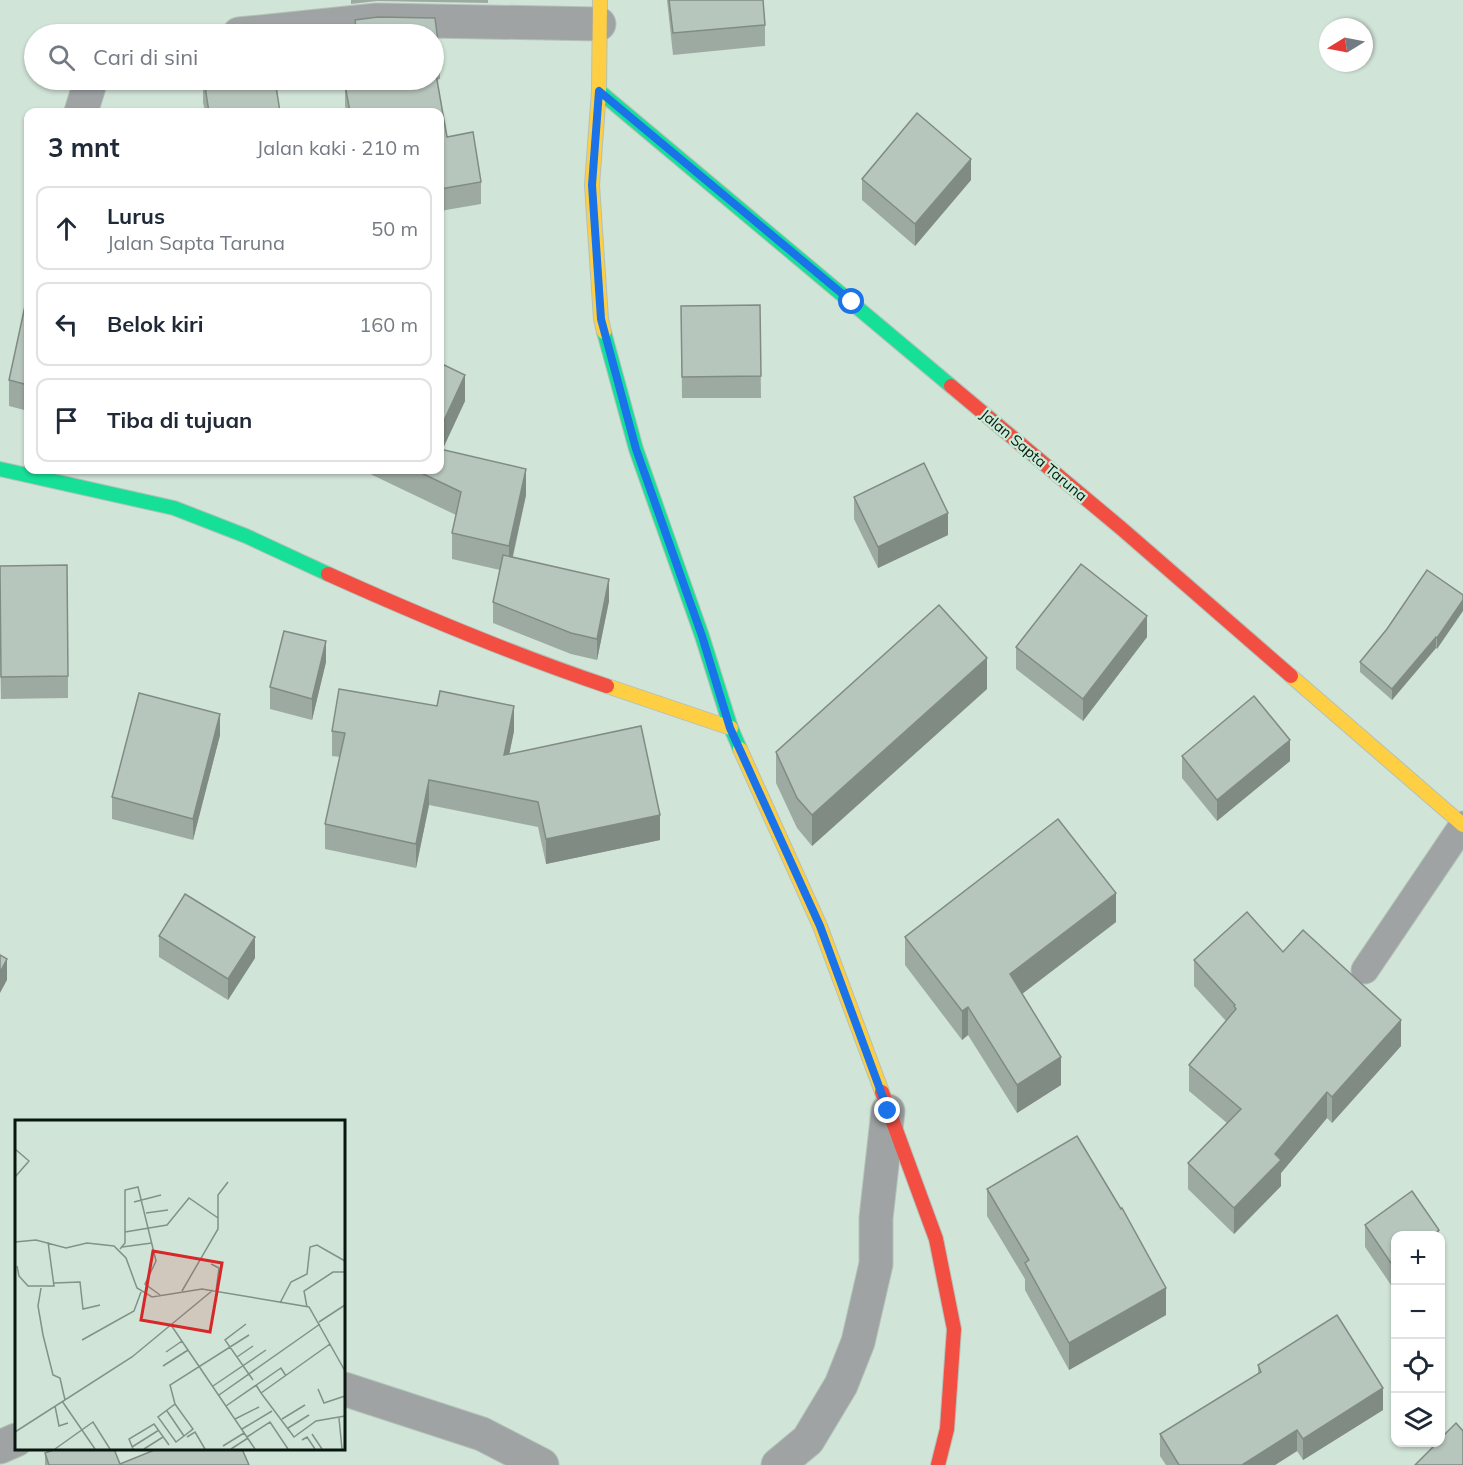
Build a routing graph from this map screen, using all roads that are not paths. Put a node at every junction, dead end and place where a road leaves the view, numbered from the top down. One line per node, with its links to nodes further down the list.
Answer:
1 (599, 12): 2 (street); 4 (street)
2 (337, 24)
3 (89, 90): 5 (street)
4 (599, 91): 7 (street); 8 (street, Jalan Sapta Taruna)
5 (82, 108)
6 (0, 469): 7 (street)
7 (730, 728): 10 (street)
8 (1463, 825): 9 (lane)
9 (1365, 970)
10 (888, 1111): 15 (street); 16 (street)
11 (345, 1389): 14 (street)
12 (15, 1440): 13 (street)
13 (0, 1447)
14 (542, 1465)
15 (778, 1465)
16 (938, 1465)

